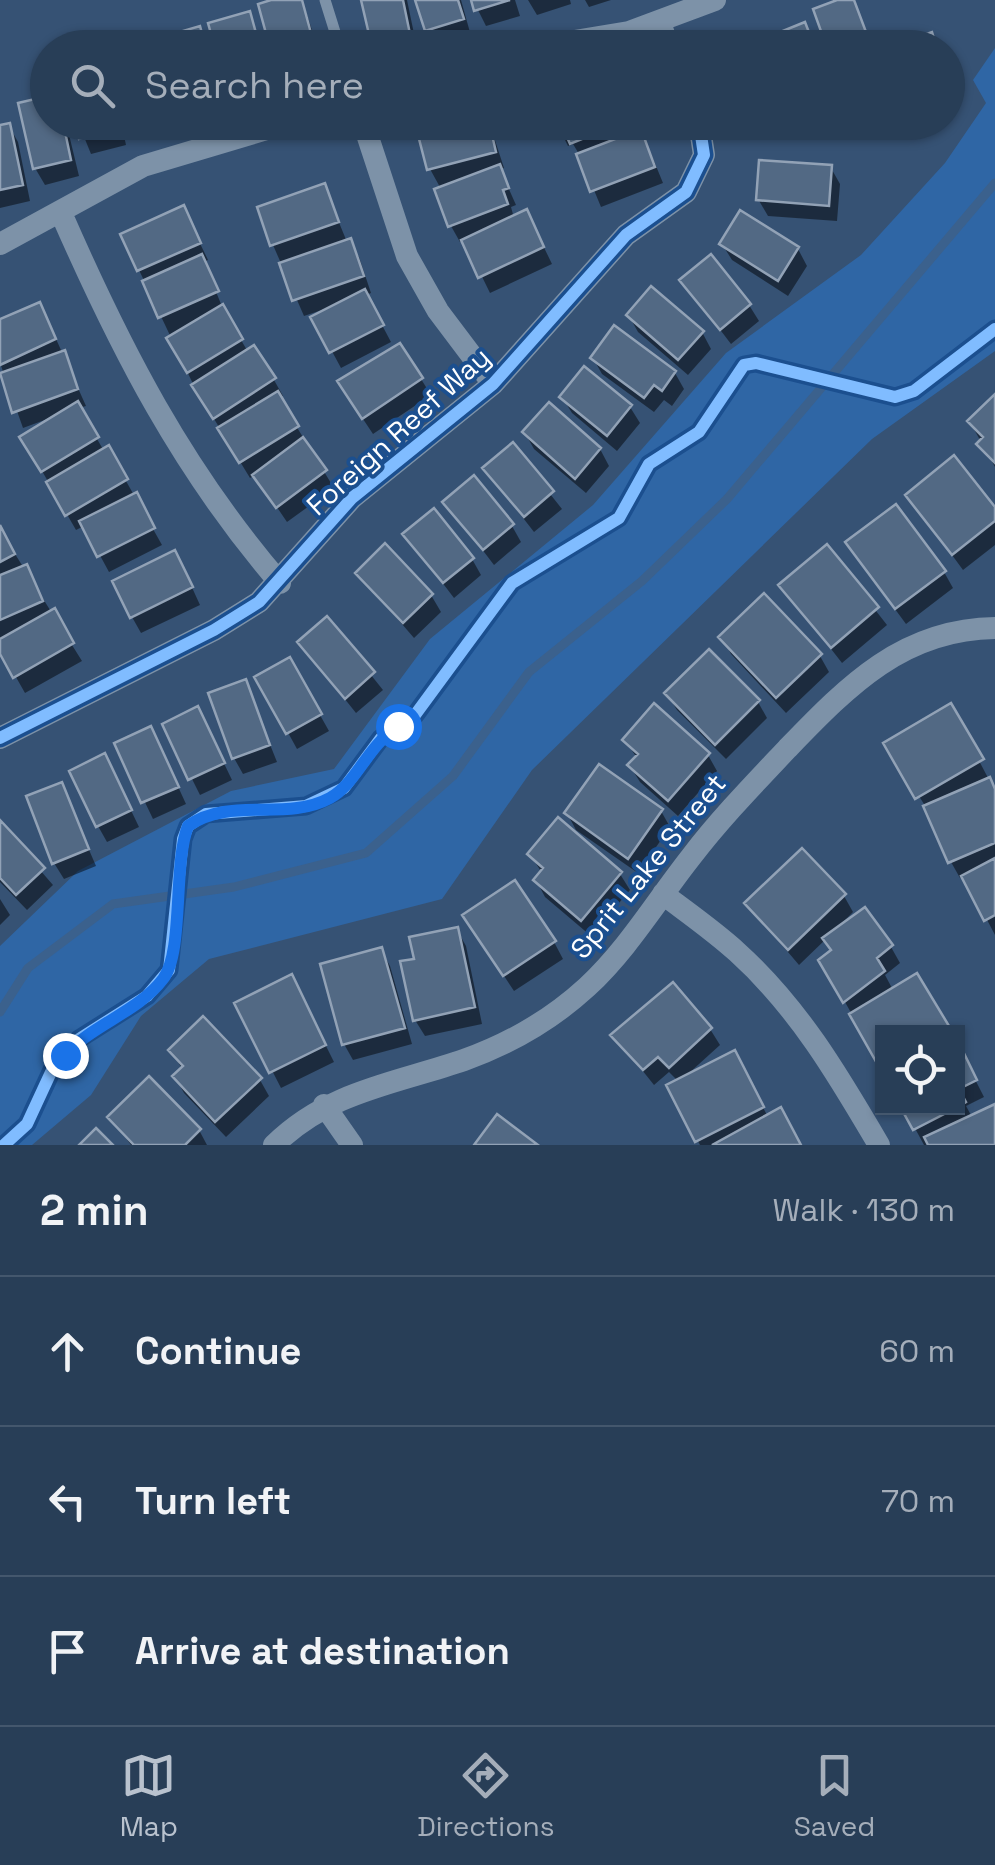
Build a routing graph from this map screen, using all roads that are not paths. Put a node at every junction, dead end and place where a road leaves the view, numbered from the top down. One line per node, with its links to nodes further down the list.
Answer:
1 (325, 0): 4 (lane)
2 (715, 0): 3 (street)
3 (660, 23): 5 (street); 6 (street)
4 (334, 30)
5 (624, 30)
6 (663, 30)
7 (230, 140): 10 (street)
8 (368, 140): 12 (street)
9 (702, 140): 12 (street, Foreign Reef Way)
10 (62, 213): 11 (street); 13 (street)
11 (0, 244)
12 (493, 384): 13 (street, Foreign Reef Way)
13 (280, 583): 15 (street, Foreign Reef Way)
14 (995, 628): 16 (street, Sprit Lake Street)
15 (2, 732)
16 (663, 894): 17 (street, Sprit Lake Street); 20 (street)
17 (324, 1105): 18 (street, Sprit Lake Street); 19 (street)
18 (274, 1145)
19 (352, 1145)
20 (879, 1145)

